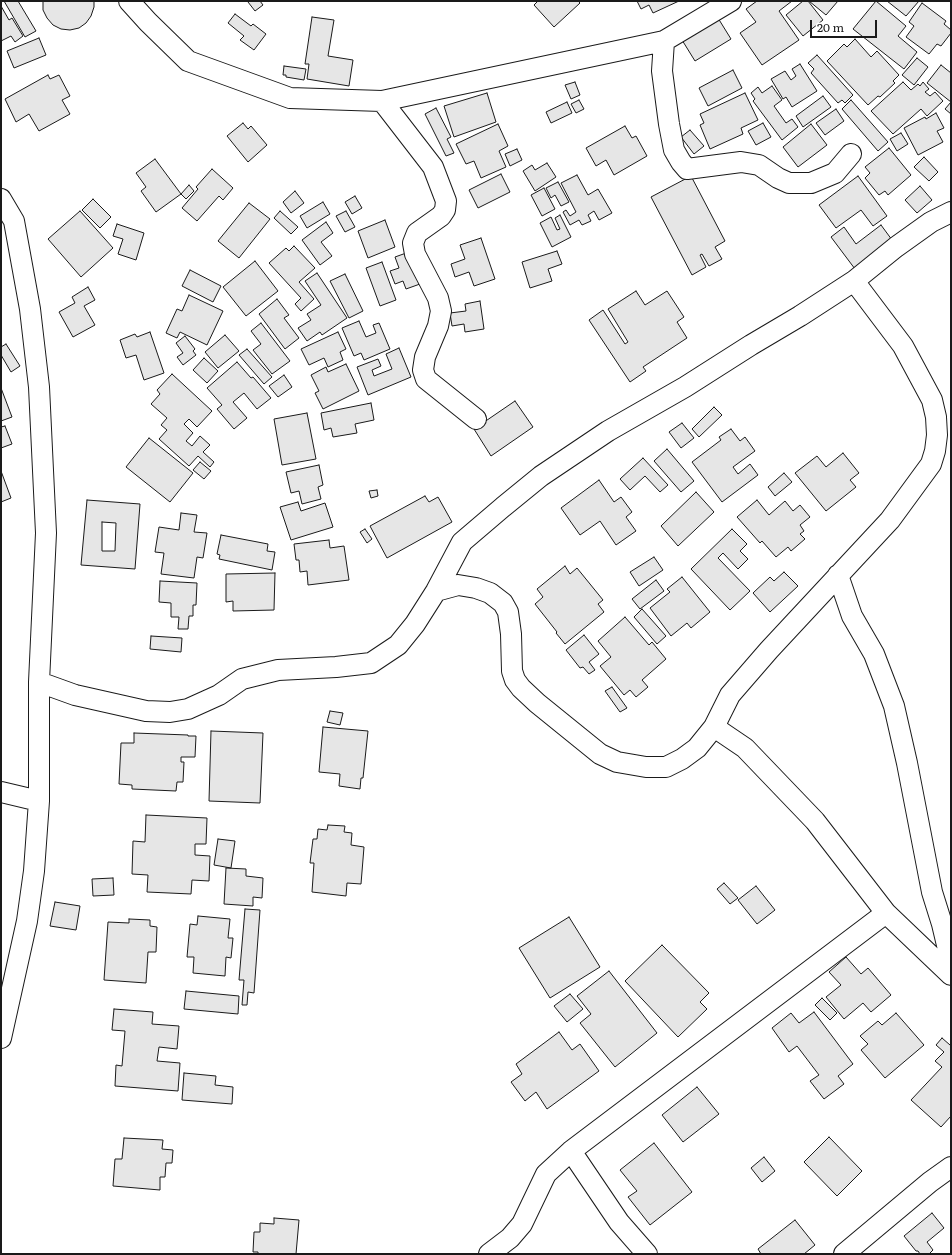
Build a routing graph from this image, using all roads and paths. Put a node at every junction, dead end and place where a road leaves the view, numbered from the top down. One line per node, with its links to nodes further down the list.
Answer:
1 (129, 1): 4 (street)
2 (731, 1): 3 (street)
3 (664, 41): 4 (street); 5 (street)
4 (382, 101): 9 (street)
5 (851, 154)
6 (1, 199): 12 (street)
7 (951, 212): 8 (street)
8 (854, 281): 10 (street); 11 (street)
9 (476, 419)
10 (838, 575): 13 (street); 17 (street)
11 (436, 591): 12 (street); 13 (street)
12 (39, 682): 15 (street)
13 (714, 727): 16 (street)
14 (1, 792): 15 (street)
15 (39, 801): 19 (street)
16 (886, 912): 18 (street); 20 (street)
17 (951, 962)
18 (951, 975)
19 (1, 1038)
20 (571, 1151): 22 (street); 23 (street)
21 (951, 1167): 24 (street)
22 (490, 1254)
23 (647, 1254)
24 (844, 1254)

